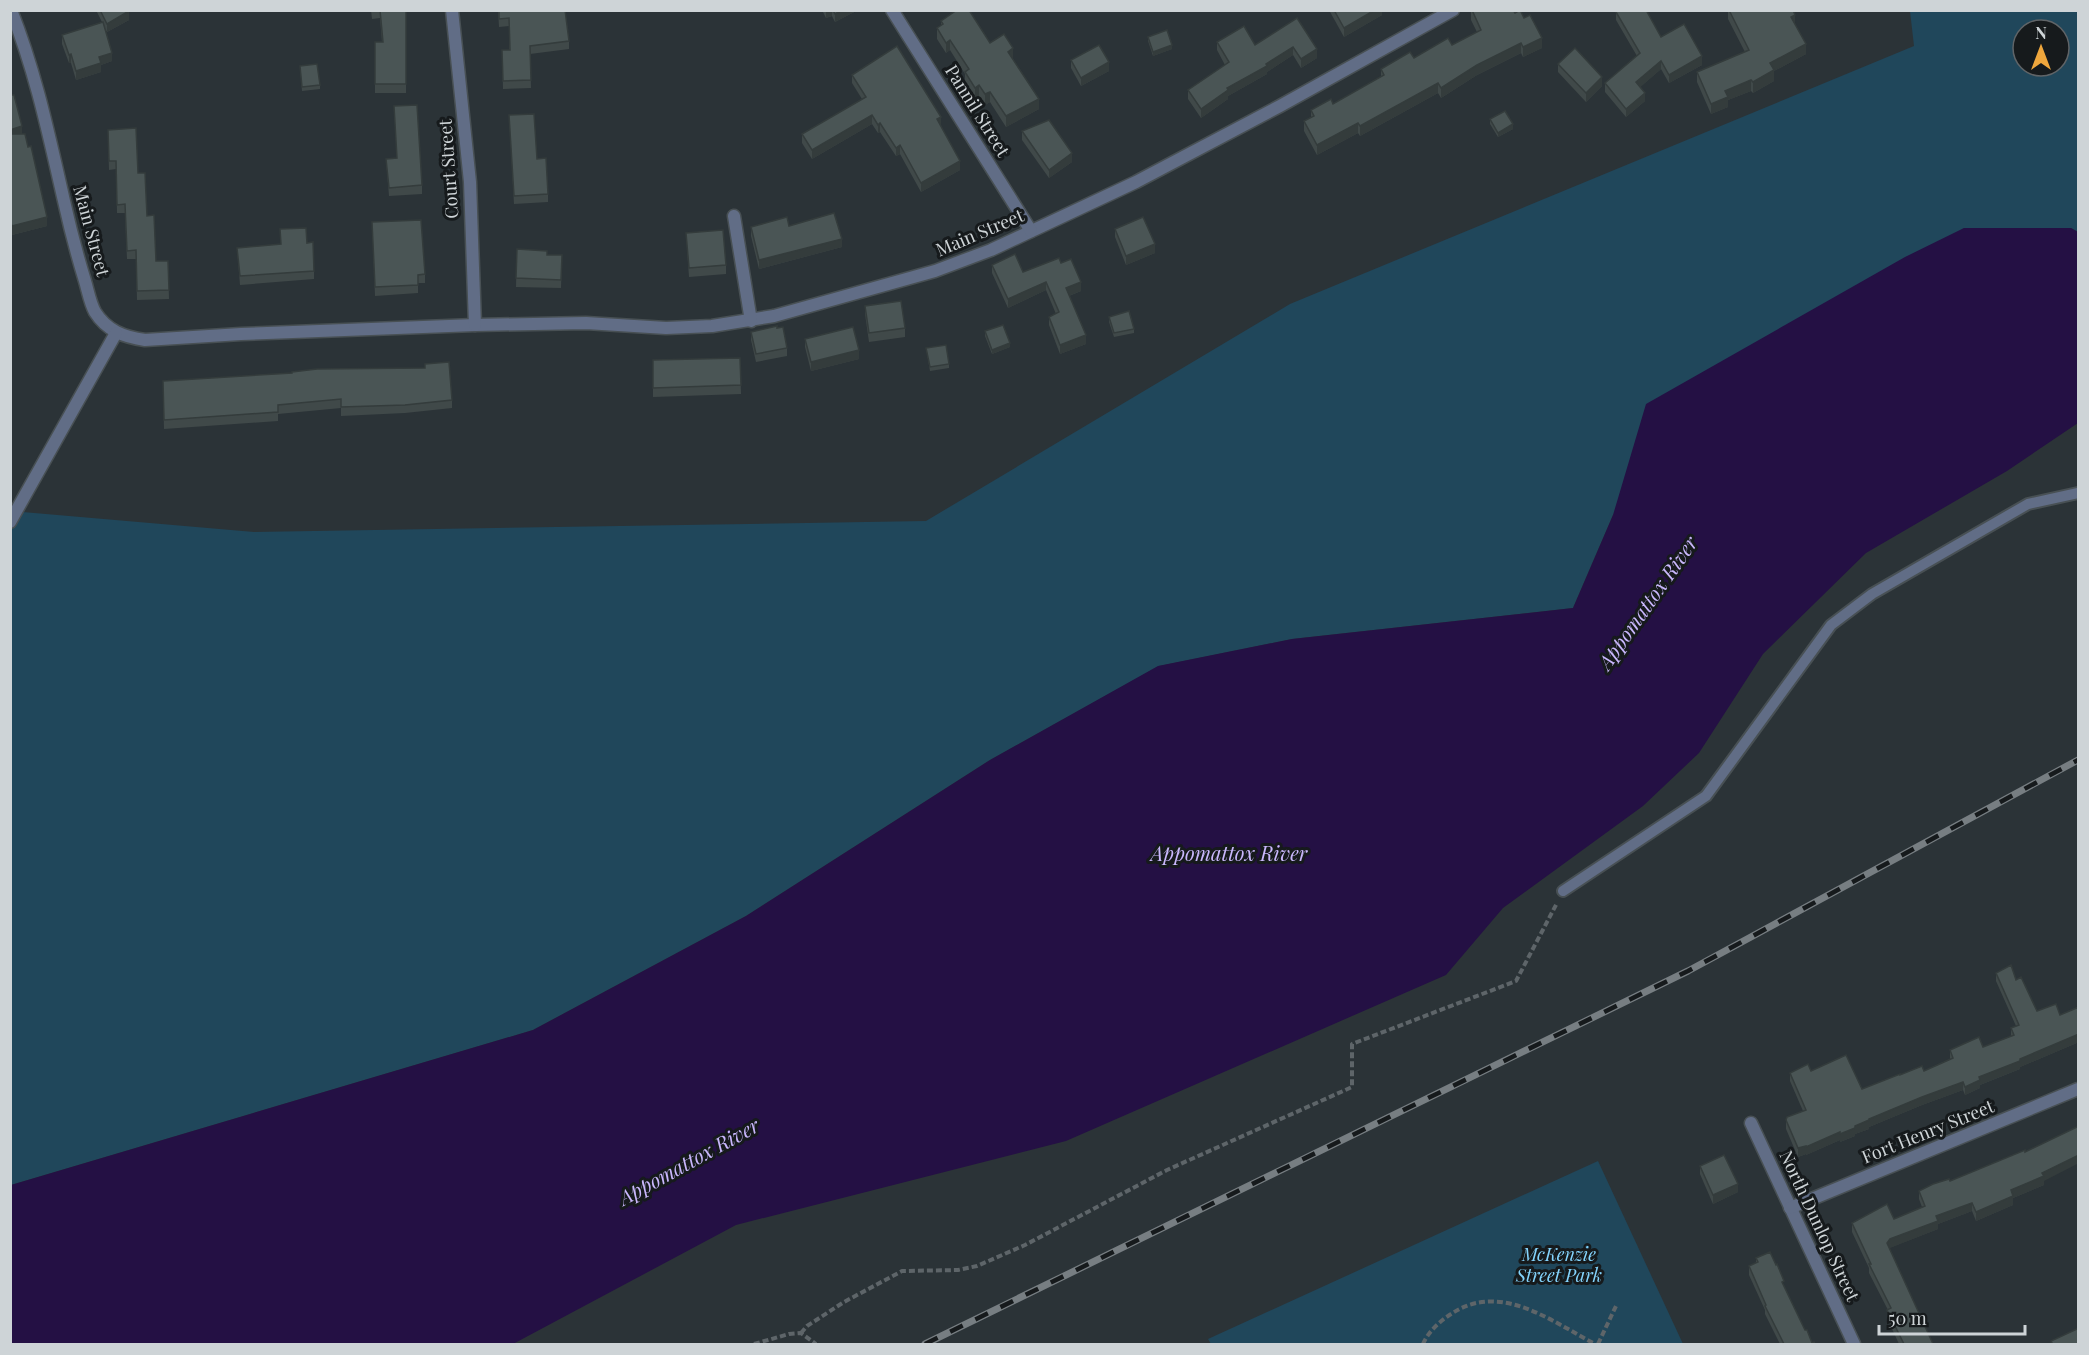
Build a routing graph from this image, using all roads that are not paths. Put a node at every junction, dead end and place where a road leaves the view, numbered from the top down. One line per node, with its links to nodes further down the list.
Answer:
1 (11, 10): 9 (street, Main Street)
2 (452, 10): 8 (street, Court Street)
3 (892, 10): 6 (street, Pannil Street)
4 (1453, 10): 6 (street, Main Street)
5 (734, 216): 7 (street)
6 (1031, 231): 7 (street, Main Street)
7 (751, 321): 8 (street, Main Street)
8 (475, 325): 9 (street, Main Street)
9 (116, 333): 11 (street)
10 (2079, 493): 12 (lane)
11 (10, 522)
12 (1563, 891)
13 (2079, 1089): 15 (street, Fort Henry Street)
14 (1751, 1123): 15 (street, North Dunlop Street)
15 (1790, 1208): 16 (street, North Dunlop Street)
16 (1854, 1344)

